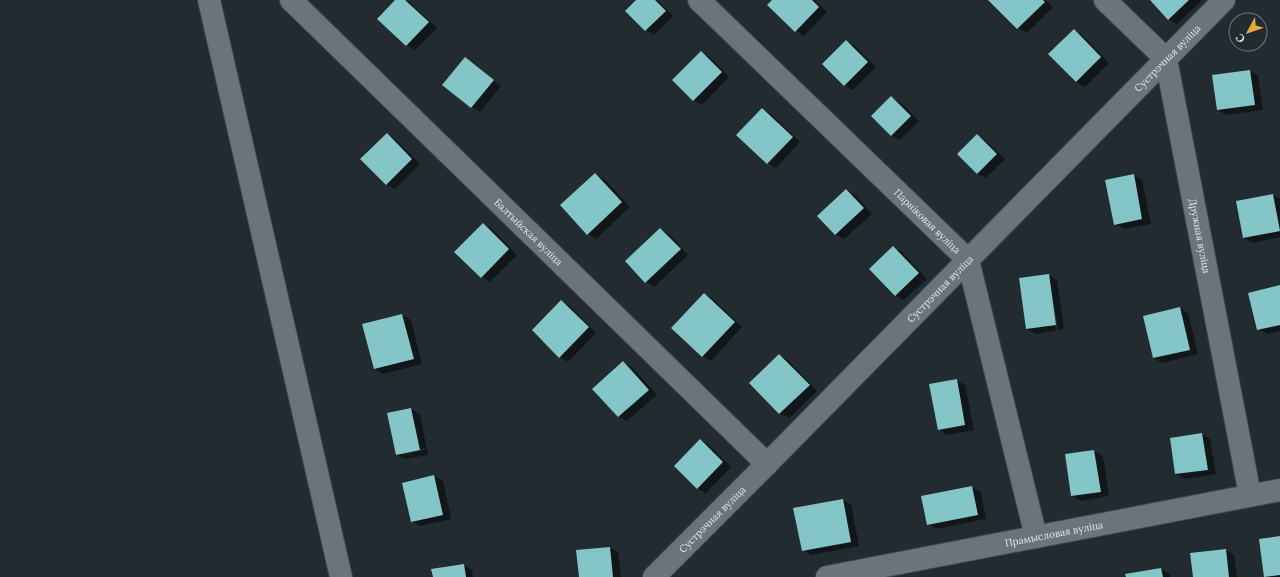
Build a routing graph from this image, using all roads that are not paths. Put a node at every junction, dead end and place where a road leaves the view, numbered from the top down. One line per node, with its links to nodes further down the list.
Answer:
1 (209, 0): 12 (street)
2 (291, 0): 8 (street, Балтыйская вуліца)
3 (699, 0): 7 (street, Парніковая вуліца)
4 (1105, 0): 6 (street)
5 (1224, 0): 6 (street, Сустрэчная вуліца)
6 (1166, 59): 7 (street, Сустрэчная вуліца); 10 (street, Дружная вуліца)
7 (968, 260): 8 (street, Сустрэчная вуліца); 11 (street, Парніковая вуліца)
8 (767, 464): 13 (street, Сустрэчная вуліца)
9 (1280, 490): 10 (street, Прамысловая вуліца)
10 (1250, 495): 11 (street, Прамысловая вуліца)
11 (1036, 537): 14 (street, Прамысловая вуліца)
12 (341, 577)
13 (654, 577)
14 (827, 577)

